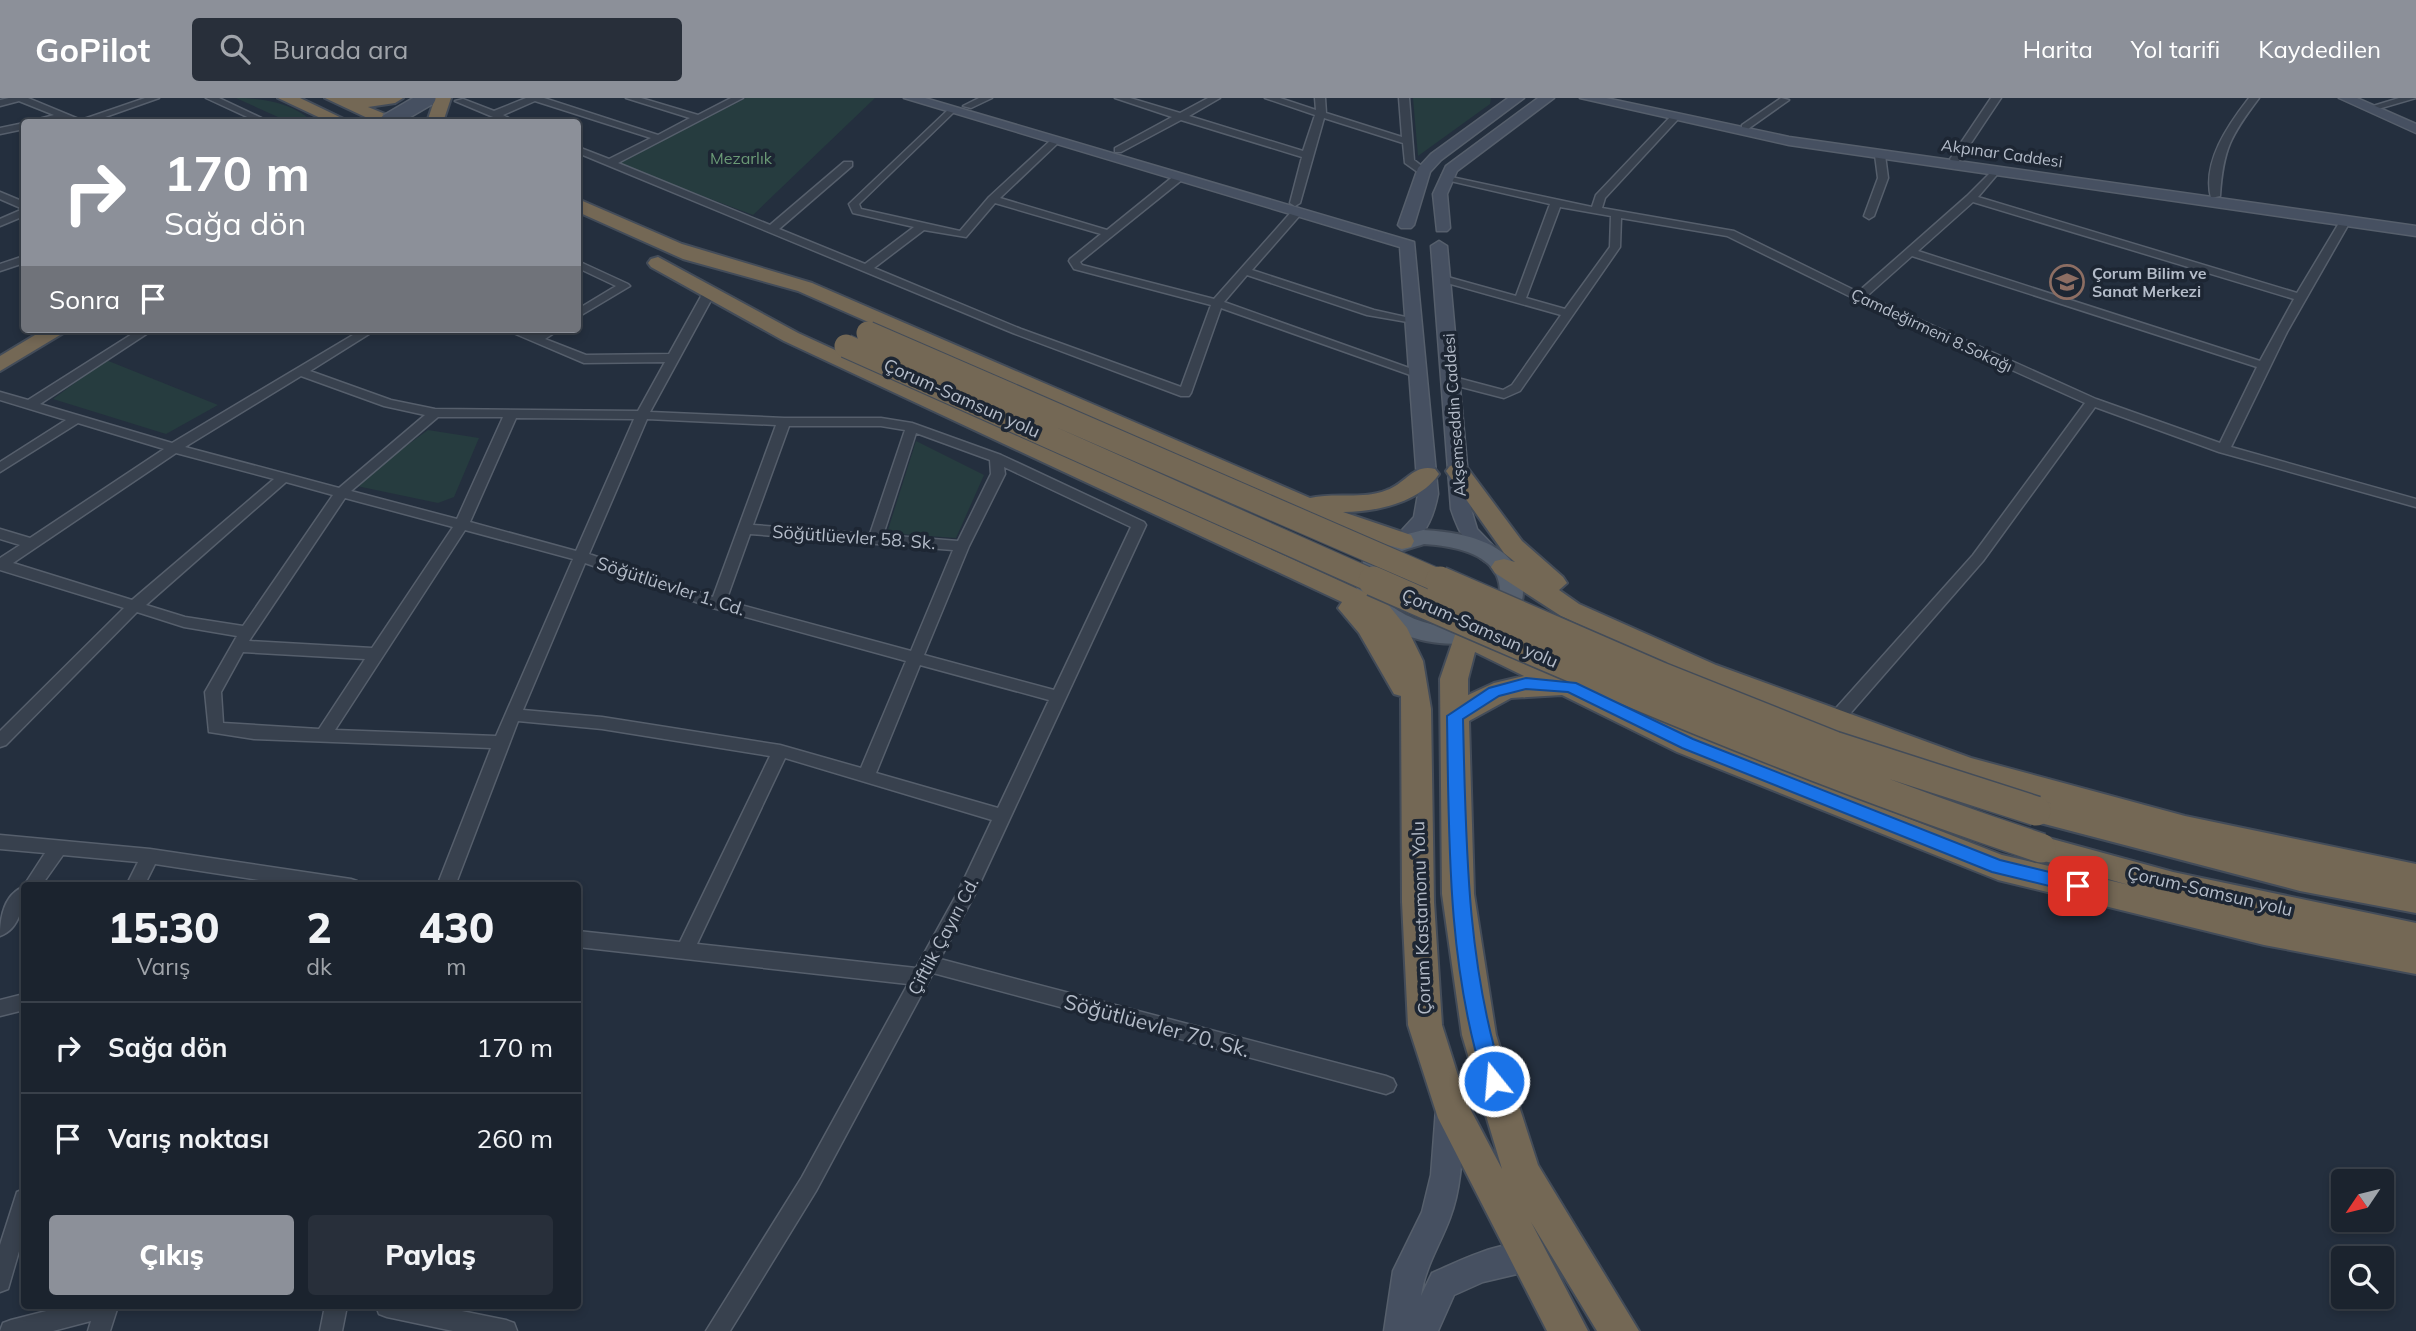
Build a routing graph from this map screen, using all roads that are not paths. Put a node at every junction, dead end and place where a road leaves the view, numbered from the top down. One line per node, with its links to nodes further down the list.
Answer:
1 (20, 98): 33 (street); 39 (street)
2 (154, 98): 47 (street)
3 (211, 98): 41 (street)
4 (286, 98): 40 (highway)
5 (333, 98): 50 (highway)
6 (343, 98): 7 (highway)
7 (396, 98)
8 (428, 98): 51 (street, bridge)
9 (443, 98): 52 (highway)
10 (535, 98): 38 (street); 59 (street)
11 (631, 98): 30 (street)
12 (738, 98): 44 (street)
13 (911, 98): 36 (street)
14 (939, 98): 34 (street)
15 (987, 98): 34 (street)
16 (1120, 98): 42 (street)
17 (1215, 98): 42 (street)
18 (1270, 98): 37 (street)
19 (1320, 98): 37 (street)
20 (1404, 98): 61 (street)
21 (1517, 98): 70 (street)
22 (1547, 98): 72 (street)
23 (1587, 98): 43 (street, Akpınar Caddesi)
24 (1606, 98): 56 (street, Akpınar Caddesi)
25 (1996, 98): 66 (street)
26 (2254, 98): 74 (street)
27 (2346, 98): 57 (street)
28 (2359, 98): 35 (street)
29 (2411, 98): 35 (street)
30 (647, 100): 44 (street)
31 (1783, 100): 56 (street)
32 (460, 101): 38 (street)
33 (0, 103)
34 (968, 106): 62 (street)
35 (2378, 106): 54 (street)
36 (951, 110): 60 (street); 88 (street)
37 (1321, 113): 61 (street); 64 (street)
38 (494, 115): 53 (street)
39 (63, 116): 45 (street); 46 (street)
40 (317, 116)
41 (254, 117): 48 (street); 49 (street)
42 (1182, 117): 62 (street); 64 (street)
43 (1675, 117): 65 (street, Akpınar Caddesi); 81 (street)
44 (699, 118): 59 (street)
45 (50, 119)
46 (72, 119)
47 (90, 119)
48 (249, 119)
49 (258, 119)
50 (381, 119)
51 (393, 119)
52 (436, 119)
53 (504, 119)
54 (2416, 123)
55 (21, 127): 58 (street)
56 (1745, 127): 66 (street, Akpınar Caddesi)
57 (2416, 129)
58 (0, 131)
59 (659, 138): 67 (street)
60 (1055, 141): 71 (street); 76 (street)
61 (1406, 141): 70 (street)
62 (1118, 150): 80 (street)
63 (581, 151): 67 (street)
64 (1307, 155): 80 (street)
65 (1880, 155): 69 (street, Akpınar Caddesi); 84 (street)
66 (1955, 159): 74 (street, Akpınar Caddesi)
67 (608, 163): 89 (street)
68 (848, 164): 89 (street)
69 (1996, 170): 75 (street); 85 (street, Akpınar Caddesi)
70 (1423, 171): 92 (street, Akşemseddin Caddesi)
71 (1179, 177): 80 (street); 91 (street)
72 (1446, 177): 77 (street, Çamdeğirmeni 8.Sokağı); 93 (street, Akşemseddin Caddesi)
73 (0, 195): 78 (street)
74 (2214, 196): 87 (street, Akpınar Caddesi)
75 (1971, 198): 95 (street); 106 (street)
76 (993, 199): 88 (street); 91 (street)
77 (1556, 203): 81 (street, Çamdeğirmeni 8.Sokağı); 107 (street)
78 (21, 205)
79 (581, 207): 97 (highway, Çorum-Samsun yolu)
80 (1296, 208): 92 (street); 102 (street)
81 (1596, 211): 83 (street, Çamdeğirmeni 8.Sokağı)
82 (21, 213): 86 (street)
83 (1616, 214): 105 (street, Çamdeğirmeni 8.Sokağı); 110 (street)
84 (1869, 216)
85 (2346, 220): 90 (street, Akpınar Caddesi); 106 (street)
86 (0, 223)
87 (2416, 225)
88 (920, 228): 101 (street)
89 (771, 230): 101 (street)
90 (2416, 231)
91 (1107, 233): 108 (street)
92 (1405, 235): 93 (street); 93 (street); 111 (street, Akşemseddin Caddesi)
93 (1441, 237): 103 (street, Akşemseddin Caddesi)
94 (635, 252): 97 (highway, Çorum-Samsun yolu)
95 (1910, 253): 105 (street); 123 (street)
96 (0, 254): 98 (street)
97 (666, 256): 104 (highway); 119 (highway, Çorum-Samsun yolu); 145 (highway)
98 (20, 260): 100 (street)
99 (581, 265): 109 (street)
100 (0, 268)
101 (866, 269): 108 (street)
102 (1245, 271): 108 (street); 111 (street)
103 (1444, 279): 107 (street); 126 (street, Akşemseddin Caddesi)
104 (710, 291): 121 (street); 156 (highway)
105 (1859, 297): 128 (street, Çamdeğirmeni 8.Sokağı)
106 (2298, 297): 123 (street)
107 (1520, 300): 110 (street)
108 (1217, 303): 125 (street)
109 (581, 312)
110 (1569, 314): 126 (street)
111 (1415, 322): 125 (street, Akşemseddin Caddesi)
112 (28, 333): 120 (highway)
113 (53, 333): 122 (highway)
114 (142, 333): 129 (street)
115 (364, 333): 124 (street)
116 (520, 333): 118 (street)
117 (547, 333): 118 (street)
118 (537, 339): 121 (street)
119 (857, 340): 186 (highway, Çorum-Samsun yolu, bridge); 188 (highway, Çorum-Samsun yolu, bridge)
120 (0, 349)
121 (673, 358): 132 (street)
122 (0, 365)
123 (2262, 365): 137 (street)
124 (300, 372): 130 (street); 136 (street)
125 (1420, 374): 141 (street, Akşemseddin Caddesi)
126 (1450, 380): 140 (street, Akşemseddin Caddesi)
127 (0, 396): 129 (street, Söğütlüevler 1. Cd.)
128 (2092, 402): 137 (street, Çamdeğirmeni 8.Sokağı); 170 (street)
129 (32, 404): 133 (street, Söğütlüevler 1. Cd.)
130 (435, 413): 131 (street); 143 (street)
131 (511, 414): 132 (street); 146 (street)
132 (642, 415): 134 (street); 153 (street)
133 (76, 419): 136 (street, Söğütlüevler 1. Cd.); 139 (street)
134 (784, 422): 135 (street); 147 (street)
135 (912, 427): 138 (street); 149 (street)
136 (174, 448): 142 (street, Söğütlüevler 1. Cd.); 151 (street)
137 (2224, 449): 144 (street, Çamdeğirmeni 8.Sokağı)
138 (996, 458): 152 (street); 166 (street, Çiftlik Çayırı Cd.)
139 (0, 468)
140 (1458, 471): 155 (street, Akşemseddin Caddesi); 160 (highway)
141 (1427, 474): 145 (highway); 150 (street, Akşemseddin Caddesi)
142 (283, 478): 143 (street, Söğütlüevler 1. Cd.); 158 (street)
143 (341, 493): 146 (street, Söğütlüevler 1. Cd.); 162 (street)
144 (2416, 503)
145 (1303, 504): 150 (highway)
146 (462, 524): 153 (street, Söğütlüevler 1. Cd.); 163 (street)
147 (746, 529): 149 (street, Söğütlüevler 58. Sk.); 157 (street)
148 (0, 534): 151 (street)
149 (875, 539): 152 (street, Söğütlüevler 58. Sk.)
150 (1402, 541): 155 (main road); 159 (main road)
151 (29, 543): 154 (street)
152 (962, 546): 164 (street)
153 (582, 557): 157 (street, Söğütlüevler 1. Cd.); 168 (street)
154 (0, 564): 158 (street)
155 (1504, 567): 160 (highway); 161 (main road)
156 (1332, 588): 159 (highway); 167 (highway)
157 (718, 604): 164 (street, Söğütlüevler 1. Cd.)
158 (134, 607): 162 (street); 172 (street)
159 (1377, 608): 161 (main road); 167 (highway, Çorum Kastamonu Yolu)
160 (1623, 634): 170 (highway)
161 (1466, 636): 165 (highway); 169 (highway)
162 (243, 639): 163 (street); 171 (street)
163 (375, 654): 171 (street)
164 (913, 658): 166 (street, Söğütlüevler 1. Cd.); 175 (street)
165 (1570, 687): 169 (highway); 191 (highway)
166 (1058, 697): 176 (street, Çiftlik Çayırı Cd.)
167 (1417, 709): 196 (highway, Çorum Kastamonu Yolu)
168 (512, 715): 173 (street); 174 (street)
169 (1455, 716): 212 (highway)
170 (1835, 720): 180 (highway)
171 (324, 734): 173 (street)
172 (0, 741)
173 (501, 742): 184 (street)
174 (780, 751): 175 (street); 190 (street)
175 (866, 776): 176 (street)
176 (1002, 816): 192 (street, Çiftlik Çayırı Cd.)
177 (0, 842): 178 (street)
178 (58, 848): 179 (street); 181 (street)
179 (150, 856): 182 (street); 183 (street)
180 (2416, 877)
181 (34, 882)
182 (137, 882)
183 (300, 882)
184 (448, 882)
185 (21, 898): 187 (street)
186 (2416, 900)
187 (0, 928)
188 (2416, 937)
189 (581, 939): 190 (street, Söğütlüevler 70. Sk.)
190 (685, 951): 192 (street, Söğütlüevler 70. Sk.)
191 (2416, 960)
192 (925, 970): 195 (street, Söğütlüevler 70. Sk.); 208 (street, Çiftlik Çayırı Cd.)
193 (21, 1003): 194 (street)
194 (0, 1008)
195 (1386, 1085)
196 (1450, 1106): 198 (highway, Çorum Kastamonu Yolu); 209 (street)
197 (21, 1209): 199 (street)
198 (1527, 1258): 210 (street); 211 (highway, Çorum Kastamonu Yolu)
199 (0, 1280)
200 (95, 1309): 204 (street)
201 (106, 1309): 205 (street)
202 (335, 1309): 206 (street)
203 (401, 1309): 207 (street)
204 (11, 1331)
205 (99, 1331)
206 (331, 1331)
207 (506, 1331)
208 (717, 1331)
209 (1400, 1331)
210 (1421, 1331)
211 (1567, 1331)
212 (1619, 1331)

